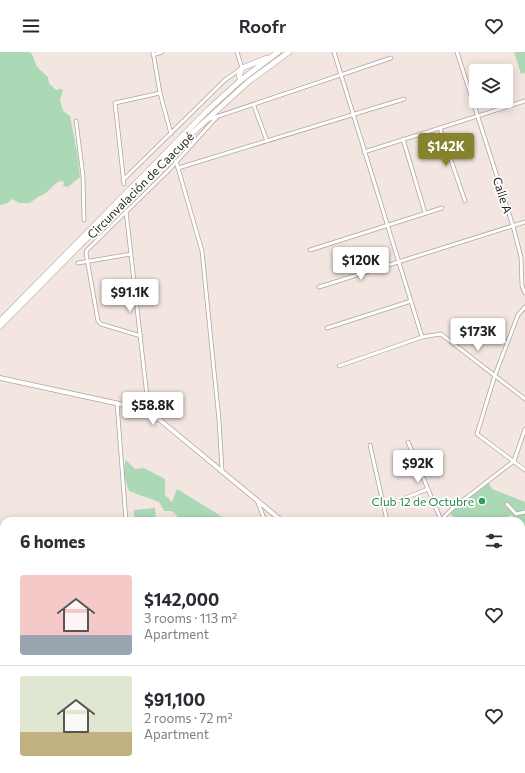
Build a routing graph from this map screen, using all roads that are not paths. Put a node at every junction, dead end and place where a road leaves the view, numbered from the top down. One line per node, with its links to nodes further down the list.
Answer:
1 (162, 52): 7 (street)
2 (237, 52): 10 (street)
3 (278, 52): 8 (highway, Circunvalación de Caacupé)
4 (289, 52): 21 (highway, Circunvalación de Caacupé)
5 (333, 52): 11 (street)
6 (457, 52): 18 (street, Calle A)
7 (153, 53): 13 (street)
8 (272, 56): 10 (highway); 12 (highway, Circunvalación de Caacupé)
9 (391, 58): 11 (street)
10 (242, 68): 12 (highway); 23 (street)
11 (341, 76): 16 (street); 17 (street)
12 (241, 80): 50 (highway, Circunvalación de Caacupé)
13 (160, 93): 23 (street); 29 (street)
14 (404, 98): 17 (street)
15 (525, 101): 18 (street)
16 (254, 106): 19 (street); 25 (street)
17 (352, 114): 25 (street); 26 (street)
18 (477, 116): 22 (street); 38 (street, Calle A)
19 (216, 118): 21 (street); 27 (street)
20 (76, 121): 35 (street)
21 (204, 122): 51 (highway, Circunvalación de Caacupé)
22 (440, 128): 24 (street); 31 (street)
23 (171, 134): 29 (street)
24 (403, 140): 26 (street); 34 (street)
25 (267, 141): 28 (street)
26 (364, 152): 37 (street)
27 (176, 161): 28 (street); 33 (street)
28 (178, 168): 67 (street)
29 (124, 180): 30 (street)
30 (124, 184)
31 (465, 201)
32 (442, 208): 34 (street)
33 (126, 211): 40 (street); 41 (street)
34 (425, 213): 37 (street)
35 (84, 220)
36 (525, 222): 38 (street)
37 (388, 225): 39 (street); 42 (street)
38 (513, 226): 42 (street); 45 (street, Calle A)
39 (310, 250)
40 (131, 254): 41 (street); 54 (street)
41 (88, 261): 43 (street); 54 (street)
42 (399, 261): 46 (street); 48 (street)
43 (78, 263)
44 (525, 278): 45 (street)
45 (522, 281): 47 (street, Calle A)
46 (319, 287)
47 (525, 293)
48 (411, 301): 53 (street); 55 (street)
49 (525, 307): 56 (street)
50 (0, 321)
51 (0, 326)
52 (480, 326): 56 (street)
53 (327, 328)
54 (140, 336): 62 (street)
55 (422, 337): 57 (street); 58 (street)
56 (507, 343): 58 (street)
57 (339, 366)
58 (495, 375): 60 (street); 66 (street)
59 (0, 378): 61 (street)
60 (525, 399)
61 (117, 403): 62 (street); 74 (street)
62 (149, 414): 67 (street)
63 (525, 429): 66 (street)
64 (408, 442): 69 (street)
65 (370, 445): 72 (street)
66 (514, 461): 68 (street); 79 (street)
67 (222, 470): 70 (street)
68 (525, 470)
69 (428, 489): 72 (street); 78 (street)
70 (257, 500): 75 (street); 76 (street)
71 (507, 504): 73 (street)
72 (385, 506): 77 (street)
73 (525, 512)
74 (126, 517)
75 (263, 517)
76 (277, 517)
77 (386, 517)
78 (438, 517)
79 (444, 517)

